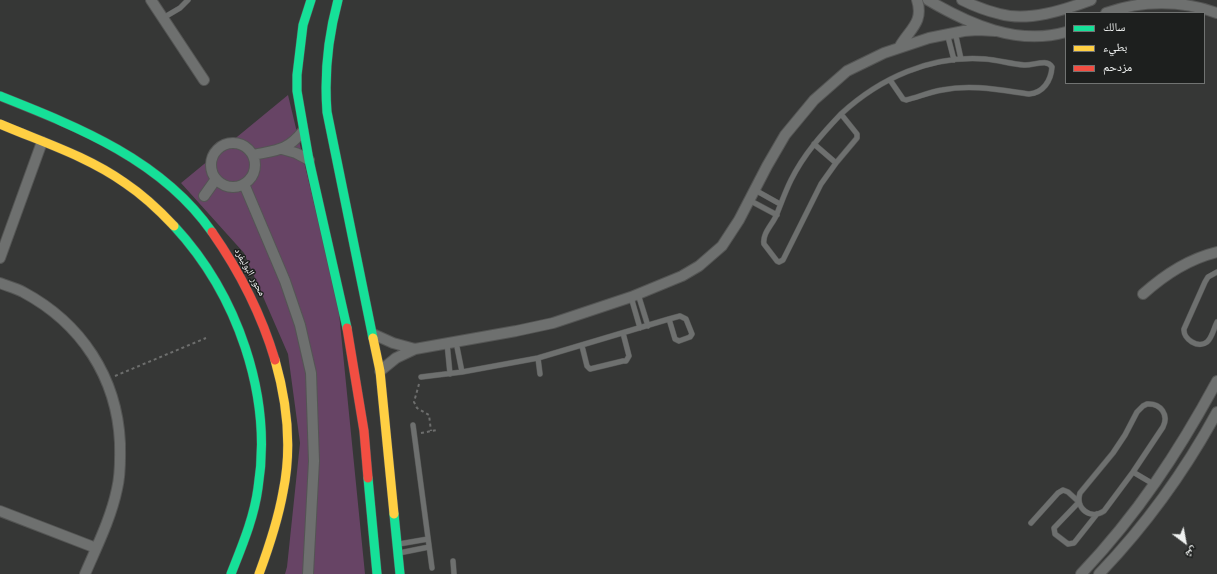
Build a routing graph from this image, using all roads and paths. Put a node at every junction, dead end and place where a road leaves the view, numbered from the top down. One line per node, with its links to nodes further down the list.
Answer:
1 (151, 0): 11 (street)
2 (188, 0): 11 (lane)
3 (310, 0): 23 (street)
4 (338, 0): 48 (street)
5 (917, 0): 15 (street)
6 (928, 0): 12 (street)
7 (962, 0): 8 (street)
8 (1090, 0)
9 (1109, 12): 10 (street)
10 (1217, 12)
11 (163, 18): 18 (street)
12 (995, 31): 13 (street); 14 (street)
13 (1065, 32)
14 (951, 33): 15 (street); 16 (lane); 17 (lane)
15 (900, 46): 32 (street)
16 (961, 59): 17 (lane); 19 (lane)
17 (954, 60): 19 (lane)
18 (204, 80)
19 (890, 80): 21 (lane)
20 (0, 96): 81 (street, محور البوليفرد)
21 (841, 114): 25 (lane); 29 (lane)
22 (0, 124): 24 (street)
23 (303, 131): 26 (street); 28 (street)
24 (42, 142): 38 (street); 80 (street)
25 (814, 144): 29 (lane); 35 (lane)
26 (282, 149): 27 (street); 28 (street)
27 (253, 155): 30 (street); 31 (street)
28 (309, 160): 83 (street)
29 (836, 163): 36 (lane)
30 (216, 179): 31 (street); 33 (street)
31 (244, 184): 82 (street)
32 (755, 190): 34 (street); 35 (lane)
33 (204, 196)
34 (750, 200): 36 (lane); 42 (street)
35 (780, 204): 36 (lane)
36 (777, 215)
37 (1217, 252): 41 (street)
38 (0, 258)
39 (1217, 272): 44 (lane)
40 (0, 283): 59 (street)
41 (1143, 294)
42 (634, 296): 45 (lane); 46 (lane); 50 (street)
43 (669, 319): 43 (lane); 45 (lane)
44 (1217, 322)
45 (648, 326): 46 (lane)
46 (640, 328): 47 (lane)
47 (622, 333): 51 (lane); 51 (lane)
48 (373, 334): 52 (street); 54 (street)
49 (206, 338): 59 (path)
50 (452, 343): 52 (street); 55 (lane); 56 (lane)
51 (582, 346): 53 (lane)
52 (415, 349): 54 (street)
53 (538, 358): 55 (lane); 57 (lane)
54 (380, 371): 75 (street)
55 (462, 372): 56 (lane)
56 (450, 374): 58 (lane)
57 (540, 374)
58 (421, 377): 64 (path)
59 (107, 380): 74 (street)
60 (1217, 381): 67 (street)
61 (1217, 412): 87 (street)
62 (413, 425): 65 (lane)
63 (437, 430): 64 (path)
64 (431, 431): 65 (path)
65 (414, 434): 72 (lane)
66 (1134, 472): 67 (lane); 68 (lane); 70 (lane)
67 (1155, 485): 77 (street)
68 (1079, 502): 70 (lane); 70 (lane); 71 (lane)
69 (0, 511): 74 (street)
70 (1097, 514)
71 (1030, 523)
72 (428, 539): 73 (lane); 75 (lane)
73 (429, 547): 75 (lane); 78 (lane)
74 (96, 548): 79 (street)
75 (398, 549): 84 (street)
76 (453, 561): 85 (lane)
77 (1088, 566): 86 (street); 87 (street)
78 (432, 568)
79 (85, 574)
80 (231, 574)
81 (260, 574)
82 (308, 574)
83 (377, 574)
84 (400, 574)
85 (454, 574)
86 (1080, 574)
87 (1098, 574)

